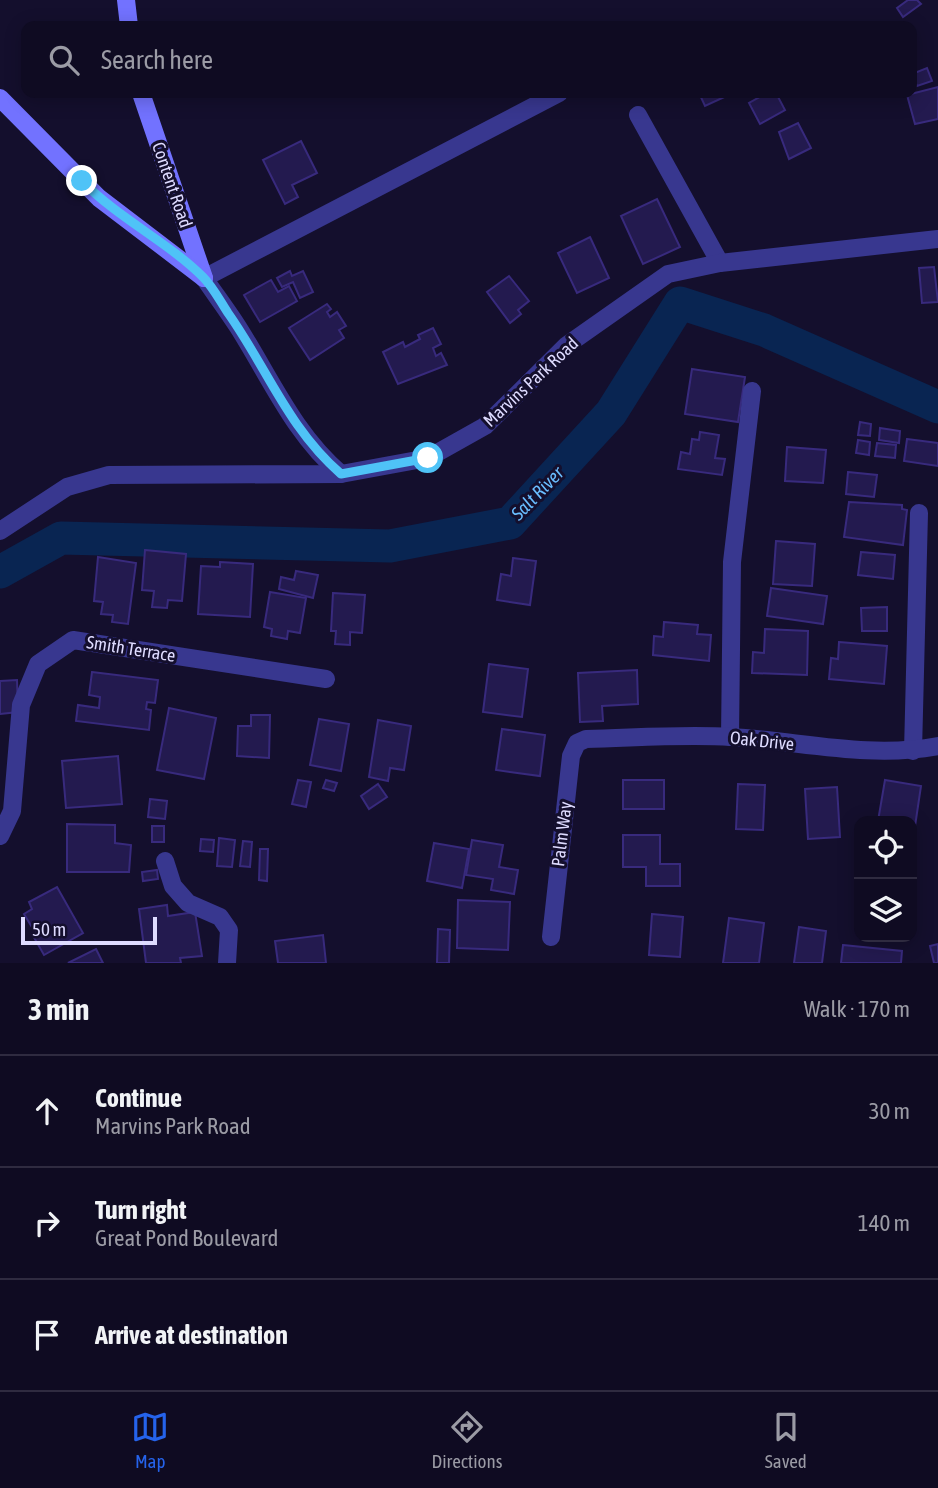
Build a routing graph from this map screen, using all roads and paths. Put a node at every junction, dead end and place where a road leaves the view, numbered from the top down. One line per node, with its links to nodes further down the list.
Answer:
1 (126, 0): 2 (street)
2 (128, 21)
3 (0, 98): 9 (street)
4 (143, 98): 9 (street, Content Road)
5 (549, 98): 9 (street)
6 (638, 115): 8 (street)
7 (938, 239): 8 (street, Marvins Park Road)
8 (720, 264): 11 (street, Marvins Park Road)
9 (204, 278): 11 (street)
10 (752, 391): 15 (street)
11 (341, 474): 13 (street, Marvins Park Road)
12 (919, 513): 18 (street)
13 (0, 531)
14 (326, 679): 19 (street, Smith Terrace)
15 (730, 737): 16 (street, Oak Drive); 18 (street, Oak Drive)
16 (586, 739): 21 (street, Palm Way)
17 (938, 746): 18 (street, Oak Drive)
18 (913, 751)
19 (0, 836)
20 (165, 861): 22 (street)
21 (551, 937)
22 (227, 963)

